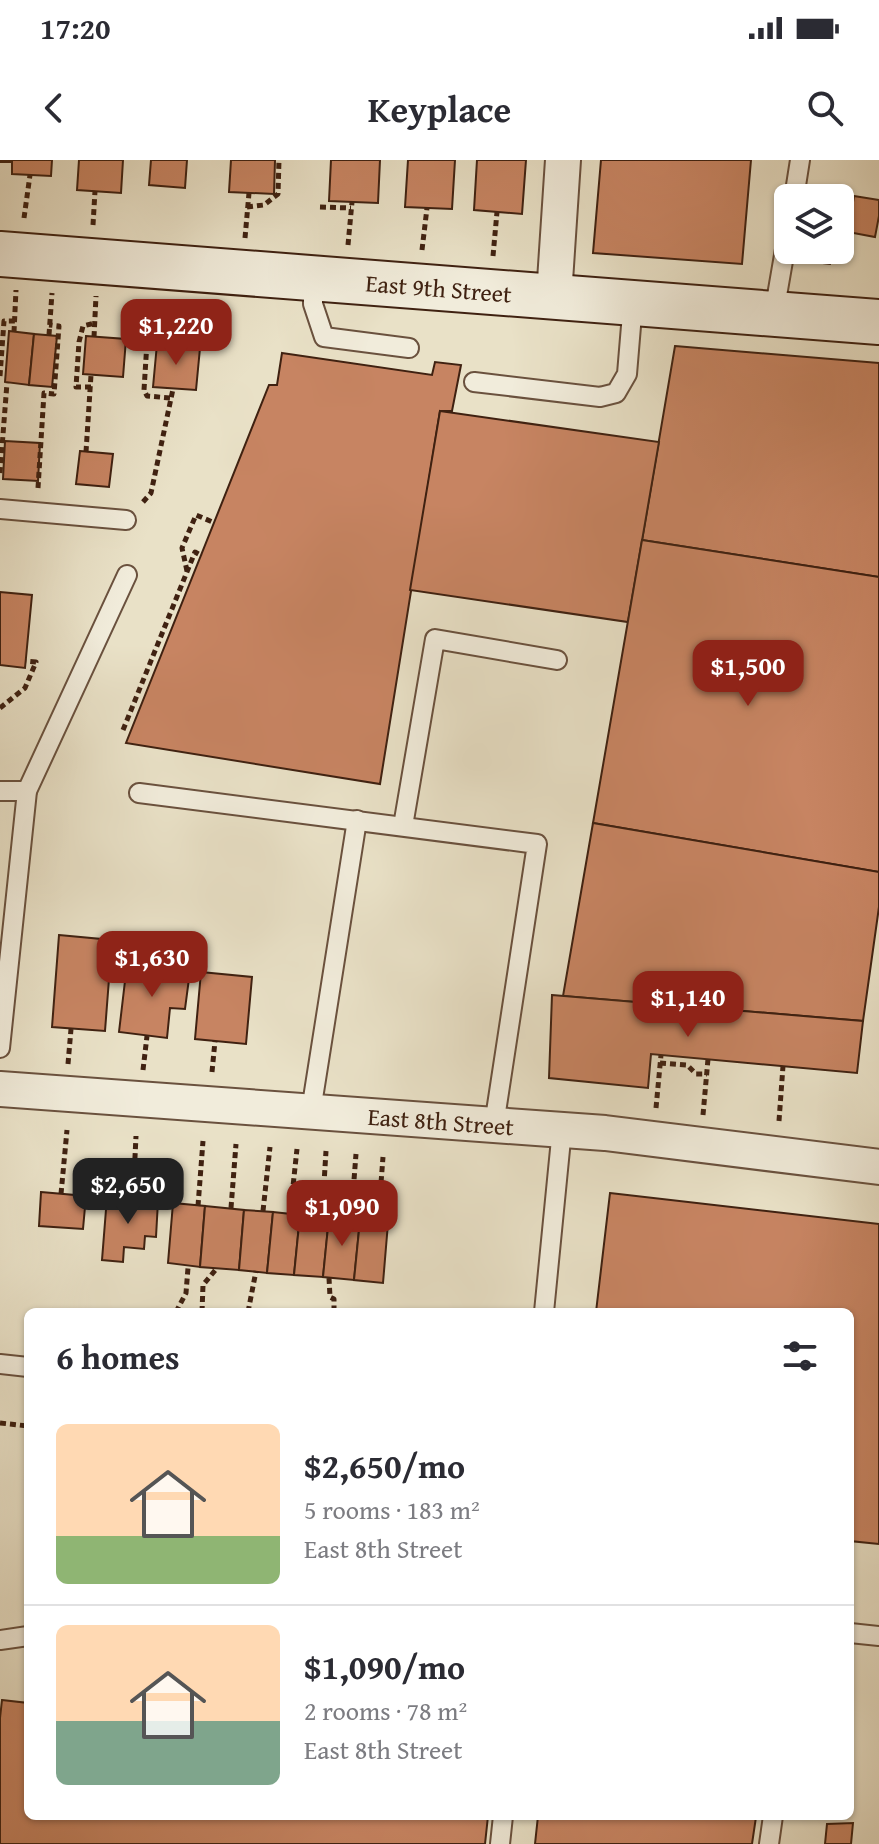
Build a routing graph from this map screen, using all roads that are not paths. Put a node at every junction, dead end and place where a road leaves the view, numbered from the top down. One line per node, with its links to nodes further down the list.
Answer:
1 (563, 160): 7 (street)
2 (800, 160): 3 (lane)
3 (796, 184)
4 (13, 253): 6 (street, East 9th Street)
5 (782, 264): 9 (lane)
6 (313, 278): 7 (street, East 9th Street); 11 (lane)
7 (554, 296): 8 (street, East 9th Street)
8 (633, 302): 9 (street, East 9th Street); 12 (lane)
9 (774, 313): 10 (street, East 9th Street)
10 (879, 322)
11 (409, 348)
12 (474, 382)
13 (0, 509): 14 (lane)
14 (126, 520)
15 (127, 575): 18 (lane)
16 (557, 660): 21 (lane)
17 (0, 791): 18 (lane)
18 (27, 791): 22 (lane)
19 (139, 793): 20 (lane)
20 (357, 820): 21 (lane); 24 (lane)
21 (403, 826): 25 (lane)
22 (0, 1048)
23 (0, 1089): 24 (street, East 8th Street)
24 (311, 1111): 25 (street, East 8th Street)
25 (494, 1125): 26 (street, East 8th Street)
26 (562, 1129): 27 (street, East 8th Street); 28 (lane)
27 (879, 1167)
28 (544, 1308)
29 (0, 1364): 30 (lane)
30 (24, 1367)
31 (854, 1633): 32 (lane)
32 (879, 1636)
33 (24, 1637): 34 (lane)
34 (0, 1640)
35 (503, 1820): 37 (lane)
36 (772, 1820): 38 (lane)
37 (500, 1844)
38 (769, 1844)

